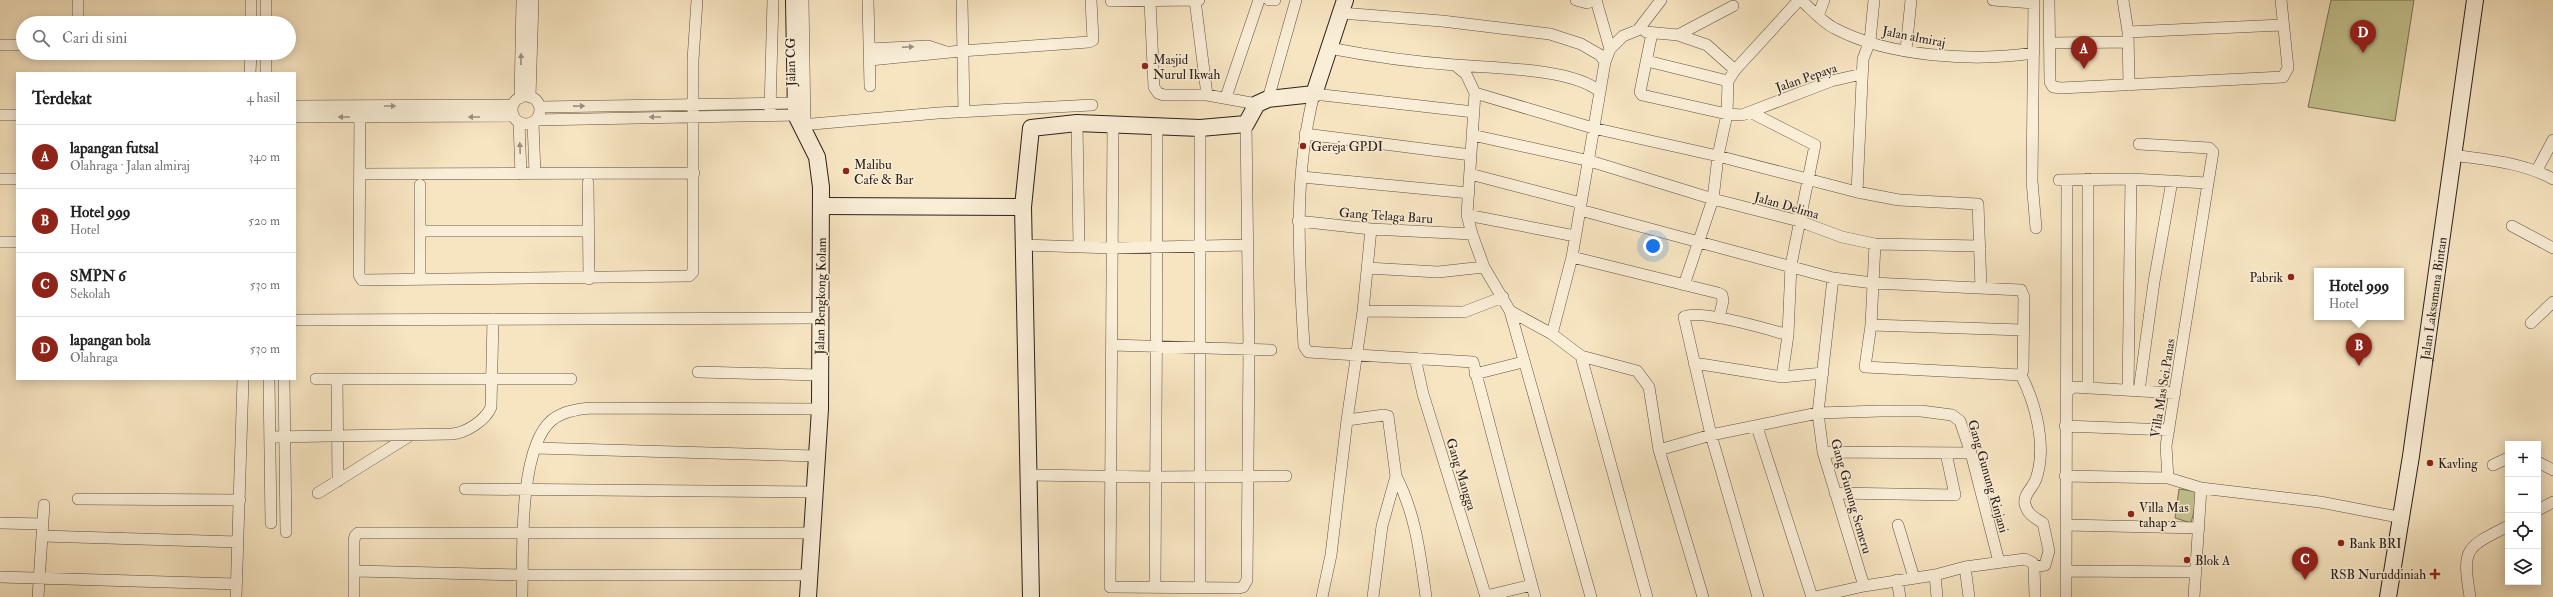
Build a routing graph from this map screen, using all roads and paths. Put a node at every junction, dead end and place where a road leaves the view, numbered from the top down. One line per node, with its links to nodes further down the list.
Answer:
1 (78, 0): 38 (street)
2 (251, 0): 39 (street)
3 (266, 0): 40 (street)
4 (522, 0): 75 (street, one-way to 4)
5 (533, 0): 75 (street)
6 (697, 0): 78 (street)
7 (773, 0): 77 (street)
8 (794, 0): 93 (street, Jalan Bengkong Kolam)
9 (803, 0): 93 (street, Jalan CG)
10 (868, 0): 56 (street)
11 (962, 0): 54 (street)
12 (1091, 0): 54 (street)
13 (1137, 0): 33 (street); 34 (street)
14 (1180, 0): 15 (street); 34 (street)
15 (1195, 0): 16 (street); 72 (street)
16 (1199, 0)
17 (1259, 0): 74 (street)
18 (1296, 0): 76 (street)
19 (1576, 0): 20 (street)
20 (1593, 0)
21 (1596, 0): 52 (street)
22 (1661, 0): 43 (street)
23 (1800, 0): 41 (street, Jalan almiraj); 62 (street)
24 (1824, 0): 41 (street)
25 (1874, 0): 47 (street)
26 (1911, 0): 53 (street)
27 (1993, 0): 35 (street)
28 (2049, 0): 48 (street)
29 (2123, 0): 46 (street)
30 (2281, 0): 42 (street)
31 (2464, 0): 73 (street, Jalan Laksamana Bintan)
32 (2475, 0): 73 (street, Jalan Laksamana Bintan)
33 (1111, 1)
34 (1150, 1): 72 (street)
35 (2034, 2): 55 (street)
36 (1732, 6): 45 (street)
37 (1343, 7): 51 (street); 60 (street)
38 (78, 16)
39 (251, 16)
40 (266, 16)
41 (1818, 16): 47 (street, Jalan almiraj)
42 (2282, 25): 46 (street); 67 (street)
43 (1638, 30): 44 (street); 52 (street)
44 (1652, 33): 45 (street); 59 (street)
45 (1678, 35): 62 (street)
46 (2128, 37): 48 (street); 67 (street)
47 (1870, 41): 53 (street, Jalan almiraj); 65 (street)
48 (2051, 43): 67 (street)
49 (0, 45): 50 (street)
50 (16, 45)
51 (1329, 48): 61 (street); 70 (street)
52 (1610, 49): 60 (street)
53 (1906, 50): 55 (street, Jalan almiraj)
54 (962, 51): 56 (street); 84 (street)
55 (2034, 53): 138 (street)
56 (870, 54): 68 (street)
57 (251, 60): 63 (street)
58 (266, 60): 64 (street)
59 (1647, 61): 66 (street); 87 (street, Jalan Pepaya)
60 (1605, 62): 69 (street)
61 (1455, 65): 69 (street); 71 (street)
62 (1734, 70): 66 (street)
63 (250, 72)
64 (266, 72)
65 (1862, 74): 86 (street, Jalan Pepaya); 129 (street)
66 (1728, 81): 87 (street)
67 (2129, 84)
68 (870, 86)
69 (1599, 91): 102 (street)
70 (1314, 94): 76 (street); 85 (street); 103 (street)
71 (1475, 94): 85 (street); 102 (street)
72 (1208, 95): 74 (street)
73 (2457, 96): 108 (street, Jalan Laksamana Bintan); 248 (street, Jalan Laksamana Bintan)
74 (1226, 97): 76 (street)
75 (521, 100): 81 (street); 83 (street, one-way to 75); 94 (street)
76 (1262, 101): 98 (street)
77 (770, 103): 78 (street); 90 (street); 93 (street)
78 (694, 104): 81 (street, one-way to 78); 92 (street)
79 (1092, 104): 82 (street)
80 (296, 106): 83 (street)
81 (540, 107): 95 (street)
82 (1030, 108): 84 (street); 100 (street)
83 (360, 111): 91 (street, one-way to 91); 94 (street, one-way to 83); 113 (street)
84 (964, 112): 93 (street)
85 (1474, 112): 104 (street)
86 (1750, 112): 87 (street, Jalan Pepaya); 123 (street)
87 (1727, 114): 109 (street)
88 (0, 115): 89 (street)
89 (16, 115)
90 (770, 116): 92 (street); 93 (street)
91 (296, 117)
92 (694, 117): 95 (street, one-way to 95); 112 (street)
93 (799, 117): 131 (street, Jalan Bengkong Kolam)
94 (516, 120): 95 (street); 114 (street, one-way to 94)
95 (535, 121): 115 (street)
96 (1077, 123): 97 (street); 100 (street); 151 (street)
97 (1113, 124): 99 (street); 154 (street)
98 (1246, 124): 101 (street); 150 (street)
99 (1157, 127): 101 (street); 153 (street)
100 (1031, 128): 132 (street)
101 (1200, 128): 149 (street)
102 (1593, 128): 109 (street); 110 (street)
103 (1306, 134): 107 (street); 117 (street)
104 (1472, 135): 107 (street); 110 (street, Jalan Delima)
105 (2553, 140): 111 (street)
106 (2139, 144): 126 (street, Villa Mas Sei.Panas)
107 (1471, 155): 116 (street)
108 (2453, 155): 111 (street); 302 (street, Jalan Laksamana Bintan)
109 (1718, 156): 123 (street); 130 (street)
110 (1590, 161): 130 (street, Jalan Delima); 133 (street)
111 (2537, 170): 122 (street)
112 (694, 173): 115 (street); 161 (street)
113 (360, 174): 114 (street); 162 (street)
114 (521, 174): 115 (street)
115 (535, 174)
116 (1470, 174): 128 (street); 133 (street)
117 (1302, 177): 128 (street); 135 (street)
118 (0, 179): 119 (street)
119 (16, 179)
120 (2088, 179): 121 (street); 202 (street); 204 (street)
121 (2131, 179): 124 (street); 203 (street)
122 (2553, 179)
123 (1808, 180): 129 (street); 136 (street)
124 (2172, 182): 126 (street); 203 (street)
125 (588, 183): 141 (street)
126 (2207, 183): 205 (street, Villa Mas Sei.Panas)
127 (420, 185): 140 (street)
128 (1469, 192): 134 (street)
129 (1857, 192): 152 (street)
130 (1713, 199): 136 (street, Jalan Delima); 144 (street)
131 (821, 206): 132 (street); 170 (street, Jalan Bengkong Kolam)
132 (1023, 206): 148 (street)
133 (1581, 206): 143 (street); 144 (street)
134 (1467, 214): 142 (street); 143 (street)
135 (1298, 221): 139 (street, Gang Telaga Baru); 184 (street)
136 (1800, 221): 147 (street, Jalan Delima); 157 (street)
137 (2512, 226): 155 (street)
138 (2036, 228)
139 (1371, 229): 142 (street, Gang Telaga Baru); 159 (street)
140 (420, 231): 141 (street); 162 (street)
141 (588, 231): 161 (street)
142 (1472, 234): 158 (street)
143 (1575, 236): 156 (street)
144 (1698, 240): 157 (street); 164 (street)
145 (0, 242): 146 (street)
146 (16, 242)
147 (1875, 244): 152 (street, Jalan Delima); 163 (street)
148 (1024, 245): 151 (street); 227 (street)
149 (1200, 245): 150 (street); 153 (street); 181 (street)
150 (1248, 245): 182 (street)
151 (1079, 246): 154 (street)
152 (1980, 246): 165 (street)
153 (1158, 247): 154 (street); 180 (street)
154 (1112, 248): 179 (street)
155 (2553, 248)
156 (1572, 257): 164 (street); 177 (street)
157 (1791, 265): 160 (street); 178 (street)
158 (1484, 267): 159 (street); 166 (street)
159 (1367, 268): 168 (street)
160 (1833, 278): 163 (street); 190 (street, Gang Gunung Semeru)
161 (590, 279): 162 (street)
162 (420, 280)
163 (1873, 283): 165 (street); 175 (street)
164 (1684, 285): 171 (street)
165 (1981, 288): 176 (street)
166 (1503, 298): 168 (street); 169 (street)
167 (2553, 302): 174 (street)
168 (1363, 311): 184 (street)
169 (1510, 311): 177 (street); 187 (street)
170 (820, 318): 172 (street); 192 (street, Jalan Bengkong Kolam)
171 (1719, 318): 178 (street); 188 (street)
172 (493, 319): 173 (street); 197 (street)
173 (296, 320)
174 (2531, 323)
175 (1871, 325): 176 (street); 193 (street)
176 (2023, 330): 193 (street)
177 (1552, 334): 185 (street)
178 (1788, 335): 194 (street)
179 (1112, 345): 180 (street); 231 (street)
180 (1155, 345): 181 (street); 232 (street)
181 (1201, 346): 182 (street); 233 (street)
182 (1249, 348): 183 (street); 234 (street)
183 (1272, 350)
184 (1357, 355): 186 (street); 208 (street)
185 (1581, 356): 218 (street); 291 (street)
186 (1415, 358): 191 (street); 288 (street, Gang Mangga)
187 (1523, 362): 191 (street); 290 (street)
188 (1694, 363): 194 (street); 213 (street)
189 (698, 372): 192 (street)
190 (1823, 373): 194 (street); 207 (street, Gang Gunung Semeru)
191 (1475, 374): 275 (street)
192 (819, 375): 206 (street, Jalan Bengkong Kolam)
193 (2021, 375): 263 (street)
194 (1782, 377)
195 (316, 379): 196 (street)
196 (337, 379): 197 (street); 214 (street)
197 (493, 379): 198 (street); 212 (street)
198 (571, 379)
199 (243, 380): 244 (street)
200 (269, 380): 215 (street)
201 (284, 380): 216 (street)
202 (2088, 388): 203 (street); 204 (street)
203 (2134, 390): 205 (street)
204 (2067, 392): 209 (street)
205 (2175, 393): 211 (street, Villa Mas Sei.Panas)
206 (820, 409): 217 (street); 222 (street, Jalan Bengkong Kolam)
207 (1818, 413): 210 (street, Gang Gunung Rinjani); 219 (street, Gang Gunung Semeru); 221 (street, Gang Gunung Rinjani)
208 (1347, 420): 229 (street); 285 (street)
209 (2065, 426): 211 (street); 230 (street)
210 (1757, 427): 213 (street, Gang Gunung Rinjani); 294 (street)
211 (2169, 430): 235 (street, Villa Mas Sei.Panas)
212 (411, 434): 214 (street); 236 (street)
213 (1711, 435): 218 (street, Gang Gunung Rinjani); 293 (street)
214 (337, 436): 216 (street); 236 (street)
215 (270, 437): 216 (street); 250 (street)
216 (285, 437): 256 (street)
217 (535, 448): 222 (street); 239 (street)
218 (1659, 450): 292 (street)
219 (1823, 452): 220 (street); 242 (street, Gang Gunung Semeru)
220 (1946, 453): 221 (street); 242 (street)
221 (1971, 453): 261 (street, Gang Gunung Rinjani)
222 (815, 456): 241 (street, Jalan Bengkong Kolam)
223 (2505, 459): 225 (street)
224 (2541, 464): 226 (street)
225 (2493, 465)
226 (2553, 470)
227 (1030, 475): 231 (street); 284 (street)
228 (1286, 476): 234 (street)
229 (1396, 476): 286 (street); 287 (street)
230 (2065, 476): 235 (street); 253 (street)
231 (1111, 477): 232 (street); 276 (street)
232 (1156, 477): 233 (street); 276 (street)
233 (1202, 477): 234 (street); 277 (street)
234 (1248, 477): 277 (street)
235 (2168, 478): 237 (street)
236 (338, 481): 240 (street)
237 (2202, 488): 248 (street); 254 (street)
238 (465, 489): 239 (street)
239 (526, 491): 241 (street); 257 (street)
240 (318, 492)
241 (815, 492): 258 (street, Jalan Bengkong Kolam)
242 (1835, 493): 278 (street, Gang Gunung Semeru)
243 (78, 498): 244 (street)
244 (240, 500): 260 (street)
245 (2553, 502): 247 (street)
246 (44, 505): 251 (street)
247 (2541, 508)
248 (2393, 516): 301 (street, Jalan Laksamana Bintan)
249 (0, 523): 251 (street)
250 (271, 523)
251 (43, 524): 259 (street)
252 (1898, 525): 271 (street)
253 (2066, 525): 254 (street); 265 (street)
254 (2200, 528): 266 (street)
255 (2505, 528): 303 (street)
256 (286, 532)
257 (524, 532): 258 (street); 264 (street); 267 (street)
258 (812, 533): 268 (street, Jalan Bengkong Kolam)
259 (42, 536): 260 (street); 272 (street)
260 (238, 542): 274 (street)
261 (1999, 562): 262 (street); 263 (street)
262 (1965, 567): 269 (street); 297 (street)
263 (2034, 567): 298 (street)
264 (355, 571): 267 (street); 281 (street)
265 (2066, 572): 266 (street); 299 (street)
266 (2195, 572): 300 (street)
267 (523, 575): 268 (street); 282 (street)
268 (810, 575): 283 (street, Jalan Bengkong Kolam)
269 (1935, 575): 271 (street); 296 (street)
270 (0, 577): 272 (street)
271 (1914, 578): 273 (street)
272 (39, 580): 274 (street); 279 (street)
273 (1897, 580): 278 (street); 295 (street)
274 (235, 584): 280 (street)
275 (1532, 585): 288 (street); 289 (street)
276 (1155, 587): 277 (street)
277 (1200, 587)
278 (1861, 590): 294 (street)
279 (38, 597)
280 (236, 597)
281 (354, 597)
282 (522, 597)
283 (808, 597)
284 (1031, 597)
285 (1322, 597)
286 (1373, 597)
287 (1426, 597)
288 (1486, 597)
289 (1535, 597)
290 (1591, 597)
291 (1647, 597)
292 (1703, 597)
293 (1758, 597)
294 (1814, 597)
295 (1900, 597)
296 (1937, 597)
297 (1969, 597)
298 (2035, 597)
299 (2066, 597)
300 (2194, 597)
301 (2380, 597)
302 (2388, 597)
303 (2470, 597)

